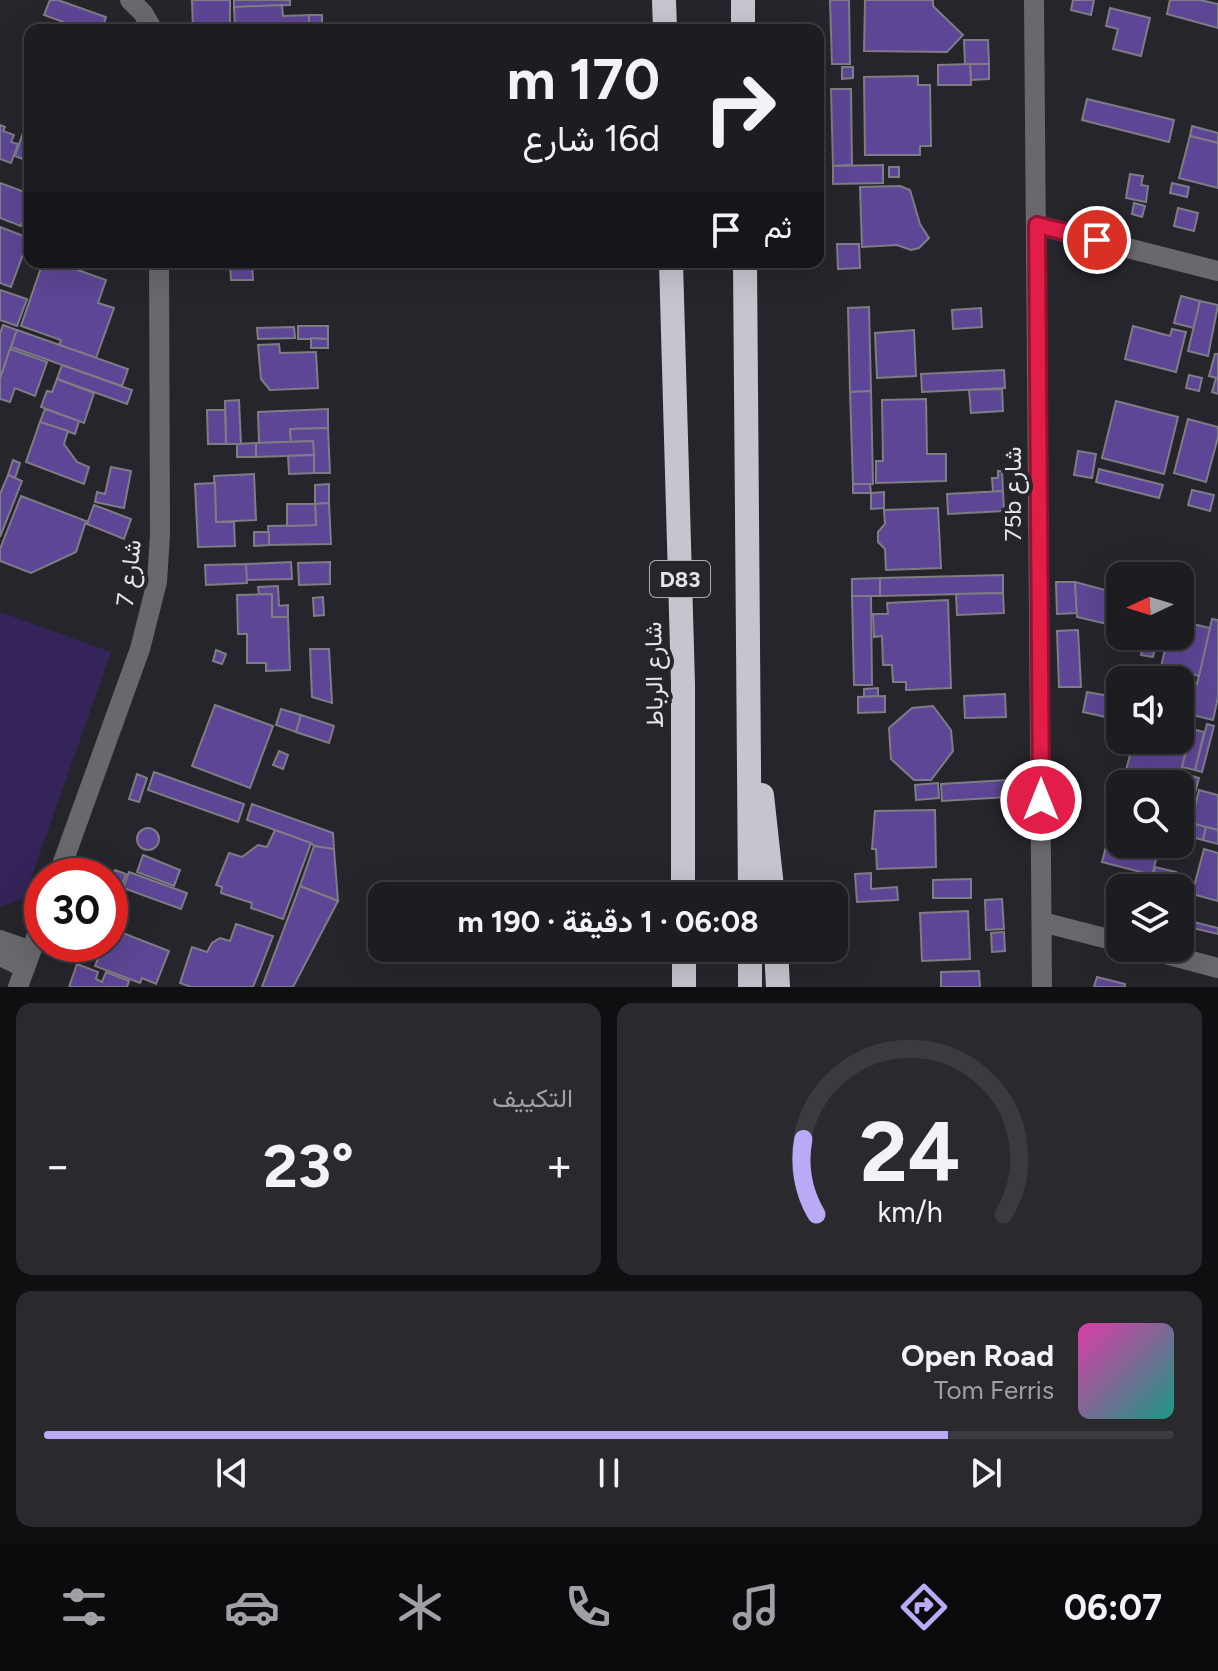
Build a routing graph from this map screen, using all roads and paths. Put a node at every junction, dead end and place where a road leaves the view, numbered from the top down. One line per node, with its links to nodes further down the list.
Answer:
1 (130, 0): 5 (street)
2 (664, 0): 6 (highway)
3 (743, 0): 7 (highway)
4 (1034, 0): 8 (street, 75b شارع)
5 (149, 24)
6 (665, 24)
7 (743, 24)
8 (1037, 225): 12 (street); 18 (street, 75b شارع)
9 (159, 268): 14 (street, شارع 7)
10 (671, 268): 15 (highway, شارع الرباط / D83)
11 (745, 268): 13 (highway)
12 (1218, 271)
13 (749, 687): 16 (highway); 17 (highway)
14 (65, 858)
15 (683, 882)
16 (750, 882)
17 (771, 882)
18 (1042, 922): 19 (street); 31 (street, 75b شارع)
19 (1106, 938)
20 (0, 940): 27 (street)
21 (0, 956): 27 (street)
22 (684, 962): 28 (highway)
23 (750, 962): 29 (highway)
24 (777, 962): 30 (highway)
25 (1194, 962): 26 (street)
26 (1218, 968)
27 (25, 969)
28 (684, 987)
29 (750, 987)
30 (778, 987)
31 (1042, 987)

